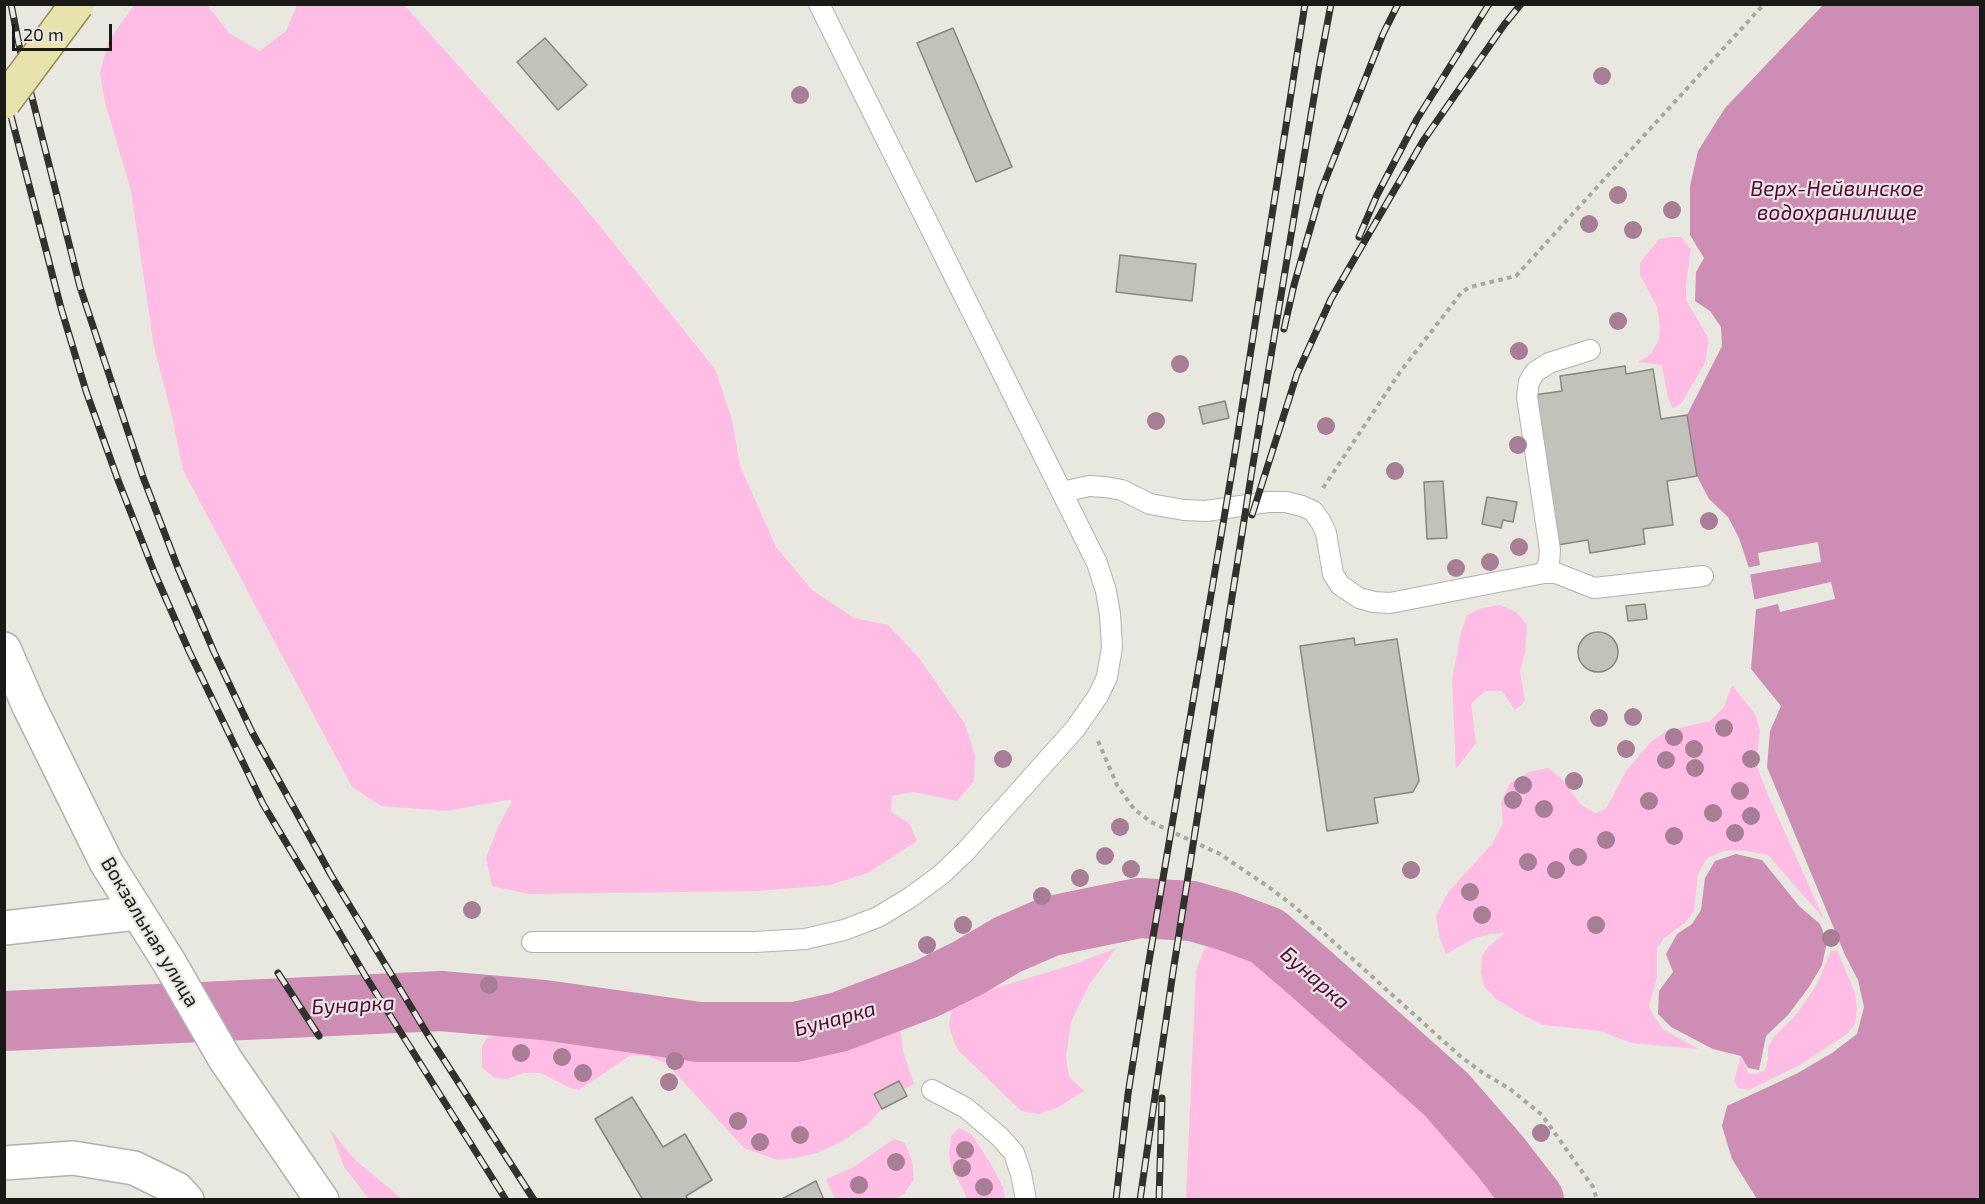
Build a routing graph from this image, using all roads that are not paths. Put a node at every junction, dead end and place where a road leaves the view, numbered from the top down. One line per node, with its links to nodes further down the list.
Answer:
1 (77, 4): 3 (main road, bridge)
2 (819, 4): 5 (lane)
3 (4, 102)
4 (1590, 350): 6 (lane)
5 (1062, 492): 6 (lane); 12 (lane)
6 (1544, 573): 7 (lane)
7 (1703, 576)
8 (4, 649): 9 (street, Вокзальная улица)
9 (12, 687): 10 (street, Вокзальная улица)
10 (136, 913): 11 (street); 16 (street, Вокзальная улица)
11 (4, 928)
12 (531, 942)
13 (932, 1090): 17 (lane)
14 (4, 1163): 15 (street)
15 (187, 1200)
16 (322, 1200)
17 (1026, 1200)

